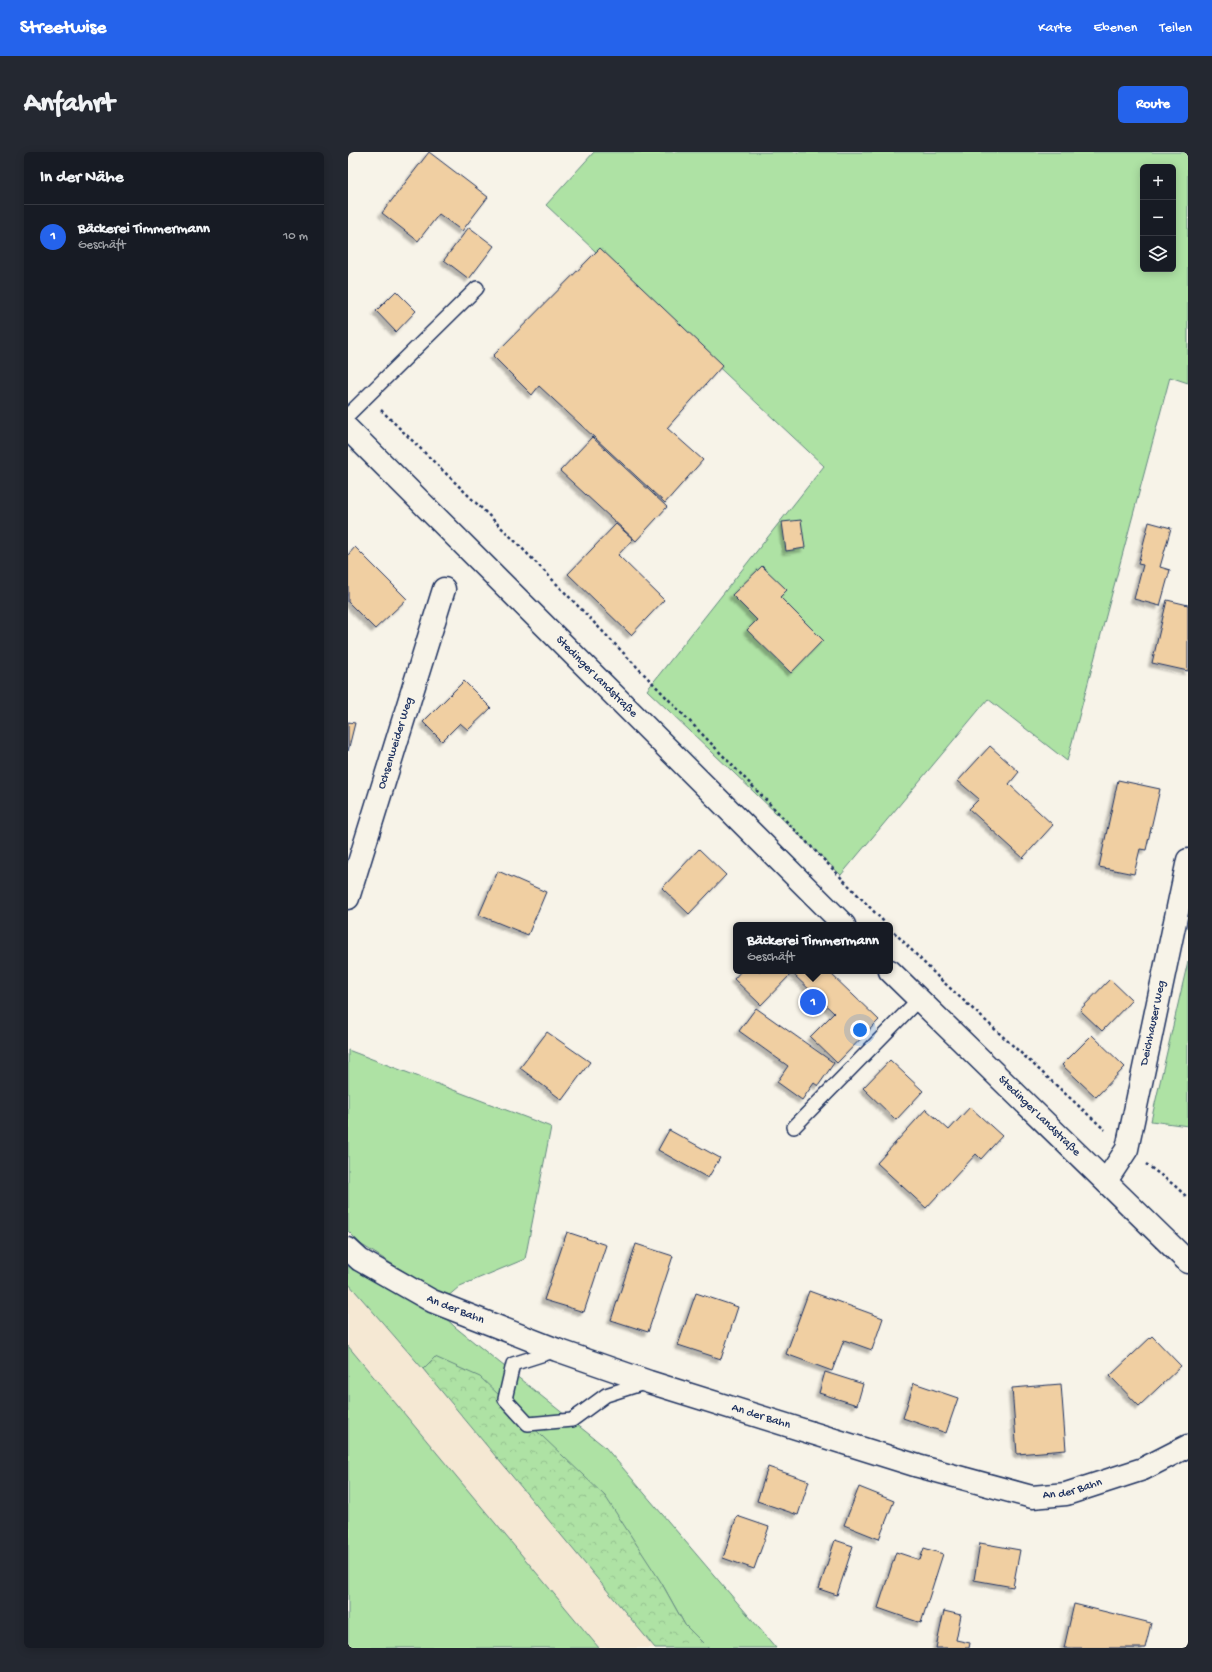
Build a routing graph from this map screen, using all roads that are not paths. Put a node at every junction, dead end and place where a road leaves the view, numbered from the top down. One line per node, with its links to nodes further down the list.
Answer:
1 (477, 288): 2 (lane)
2 (348, 415)
3 (348, 429): 7 (street, Stedinger Landstraße)
4 (444, 589): 6 (street, Ochsenweider Weg)
5 (1188, 860): 11 (street, Deichhauser Weg)
6 (348, 898)
7 (841, 922)
8 (893, 974): 9 (street, Stedinger Landstraße)
9 (919, 999): 10 (lane); 11 (street, Stedinger Landstraße)
10 (794, 1128)
11 (1106, 1181): 13 (street, Stedinger Landstraße)
12 (348, 1249): 14 (street, An der Bahn)
13 (1188, 1262)
14 (557, 1350): 15 (street, An der Bahn); 15 (lane)
15 (649, 1382): 16 (street, An der Bahn)
16 (1188, 1446)

